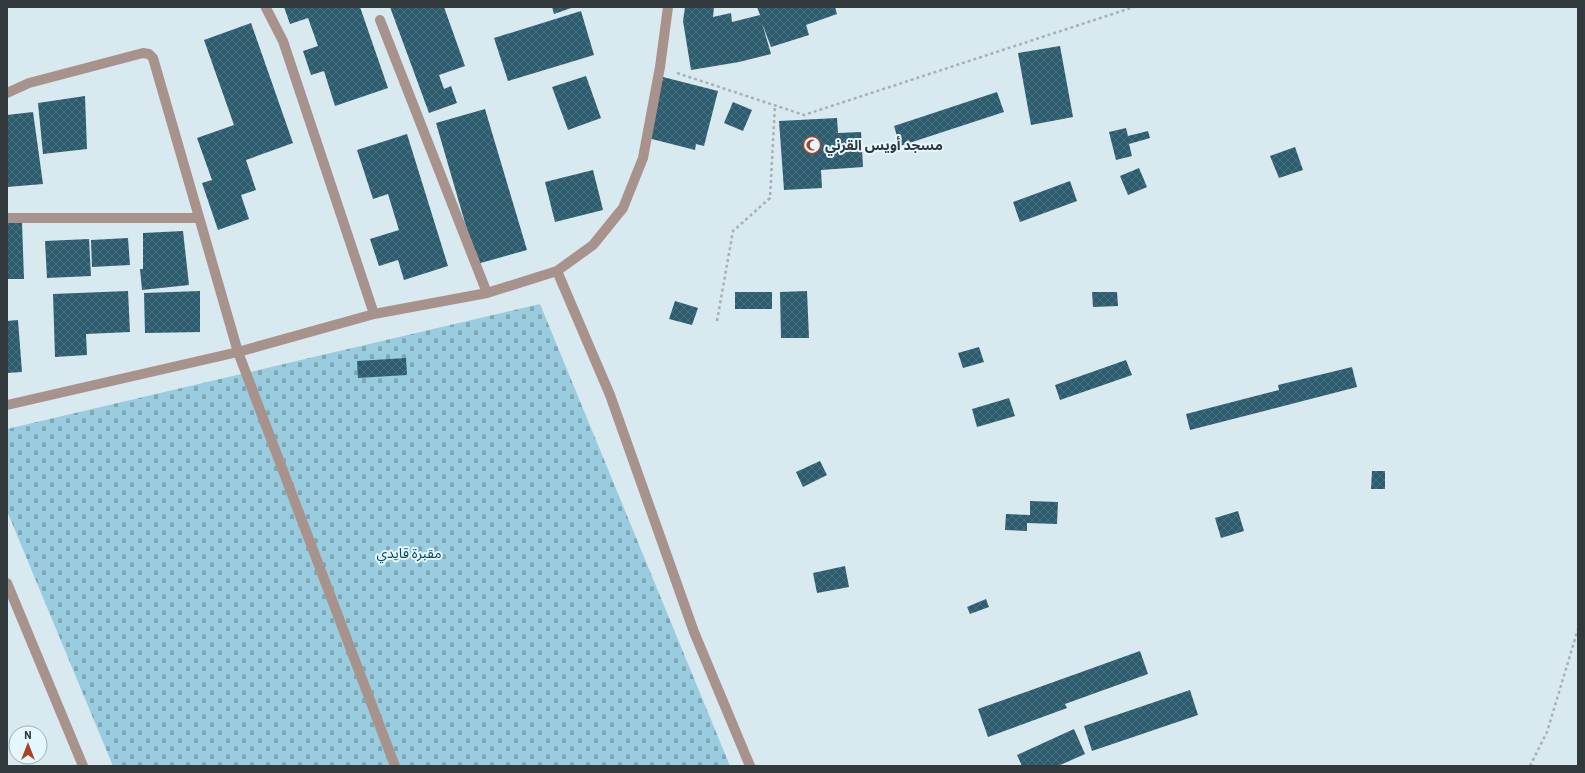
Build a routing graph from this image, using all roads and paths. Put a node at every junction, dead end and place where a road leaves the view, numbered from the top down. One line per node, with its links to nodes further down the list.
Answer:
1 (668, 7): 5 (street)
2 (1134, 7): 7 (path)
3 (266, 8): 12 (street)
4 (380, 20): 11 (street)
5 (660, 67): 7 (path); 10 (street)
6 (7, 93): 9 (street)
7 (775, 105): 13 (path)
8 (7, 218): 9 (street)
9 (199, 218): 14 (street)
10 (557, 271): 11 (street); 20 (street)
11 (487, 292): 12 (street)
12 (374, 314): 14 (street)
13 (717, 321)
14 (238, 352): 15 (street); 19 (street)
15 (7, 405)
16 (7, 583): 18 (street)
17 (1578, 629): 21 (path)
18 (83, 766)
19 (395, 766)
20 (750, 766)
21 (1530, 766)

